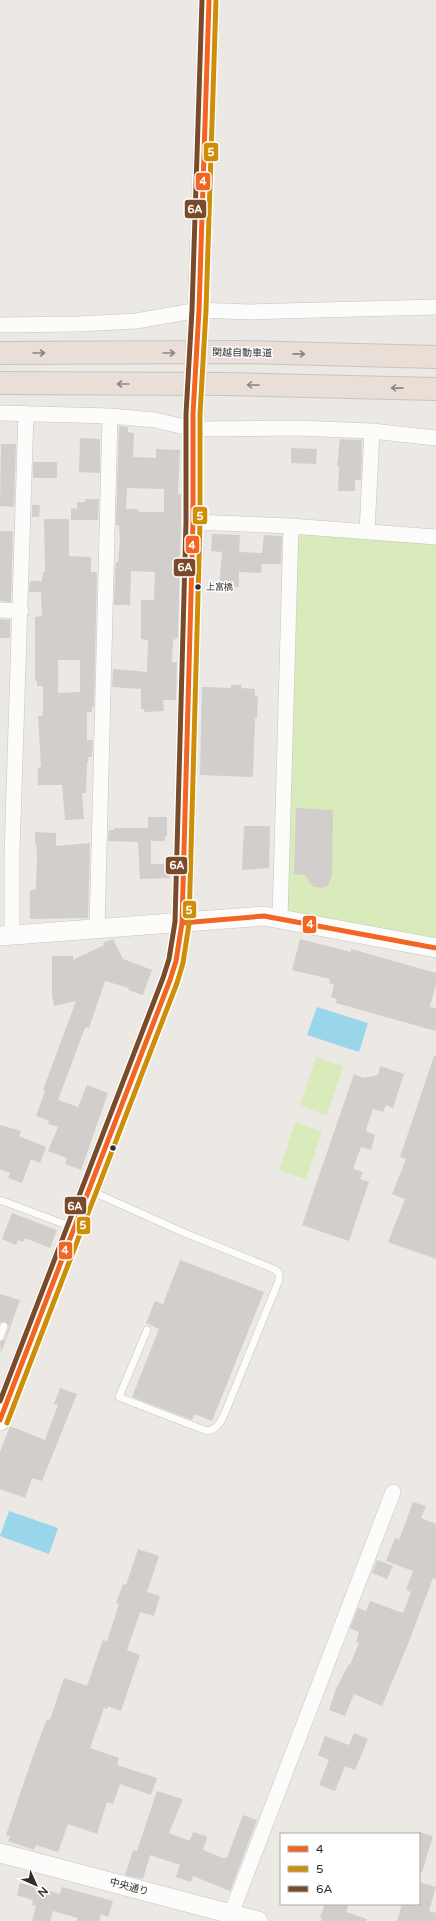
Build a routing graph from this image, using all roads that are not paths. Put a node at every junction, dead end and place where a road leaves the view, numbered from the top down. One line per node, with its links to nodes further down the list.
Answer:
1 (209, 0): 3 (main road)
2 (436, 307): 3 (street)
3 (198, 317): 4 (street); 12 (main road, bridge)
4 (0, 325)
5 (0, 353): 6 (highway, 関越自動車道, one-way to 6)
6 (436, 357)
7 (0, 383): 8 (highway, one-way to 7)
8 (436, 389)
9 (0, 413): 10 (street)
10 (26, 413): 11 (street); 20 (street)
11 (110, 416): 12 (street); 24 (street)
12 (193, 422): 13 (street); 15 (main road)
13 (372, 431): 14 (street); 17 (street)
14 (436, 438)
15 (193, 522): 16 (street); 23 (main road)
16 (291, 526): 17 (street); 22 (street)
17 (367, 531): 18 (street)
18 (436, 537)
19 (0, 610): 20 (street)
20 (21, 610): 21 (street)
21 (6, 854): 25 (street)
22 (280, 919): 23 (street); 26 (street)
23 (182, 923): 24 (street); 27 (main road)
24 (97, 930): 25 (street)
25 (6, 936)
26 (436, 948)
27 (89, 1190): 29 (main road); 31 (lane)
28 (0, 1200): 29 (lane)
29 (74, 1228): 33 (main road)
30 (4, 1326): 32 (lane)
31 (147, 1330)
32 (0, 1337)
33 (4, 1397): 34 (main road)
34 (0, 1420)
35 (393, 1492): 37 (street)
36 (0, 1853): 37 (street, 中央通り)
37 (232, 1914): 38 (street, 中央通り)
38 (258, 1921)

